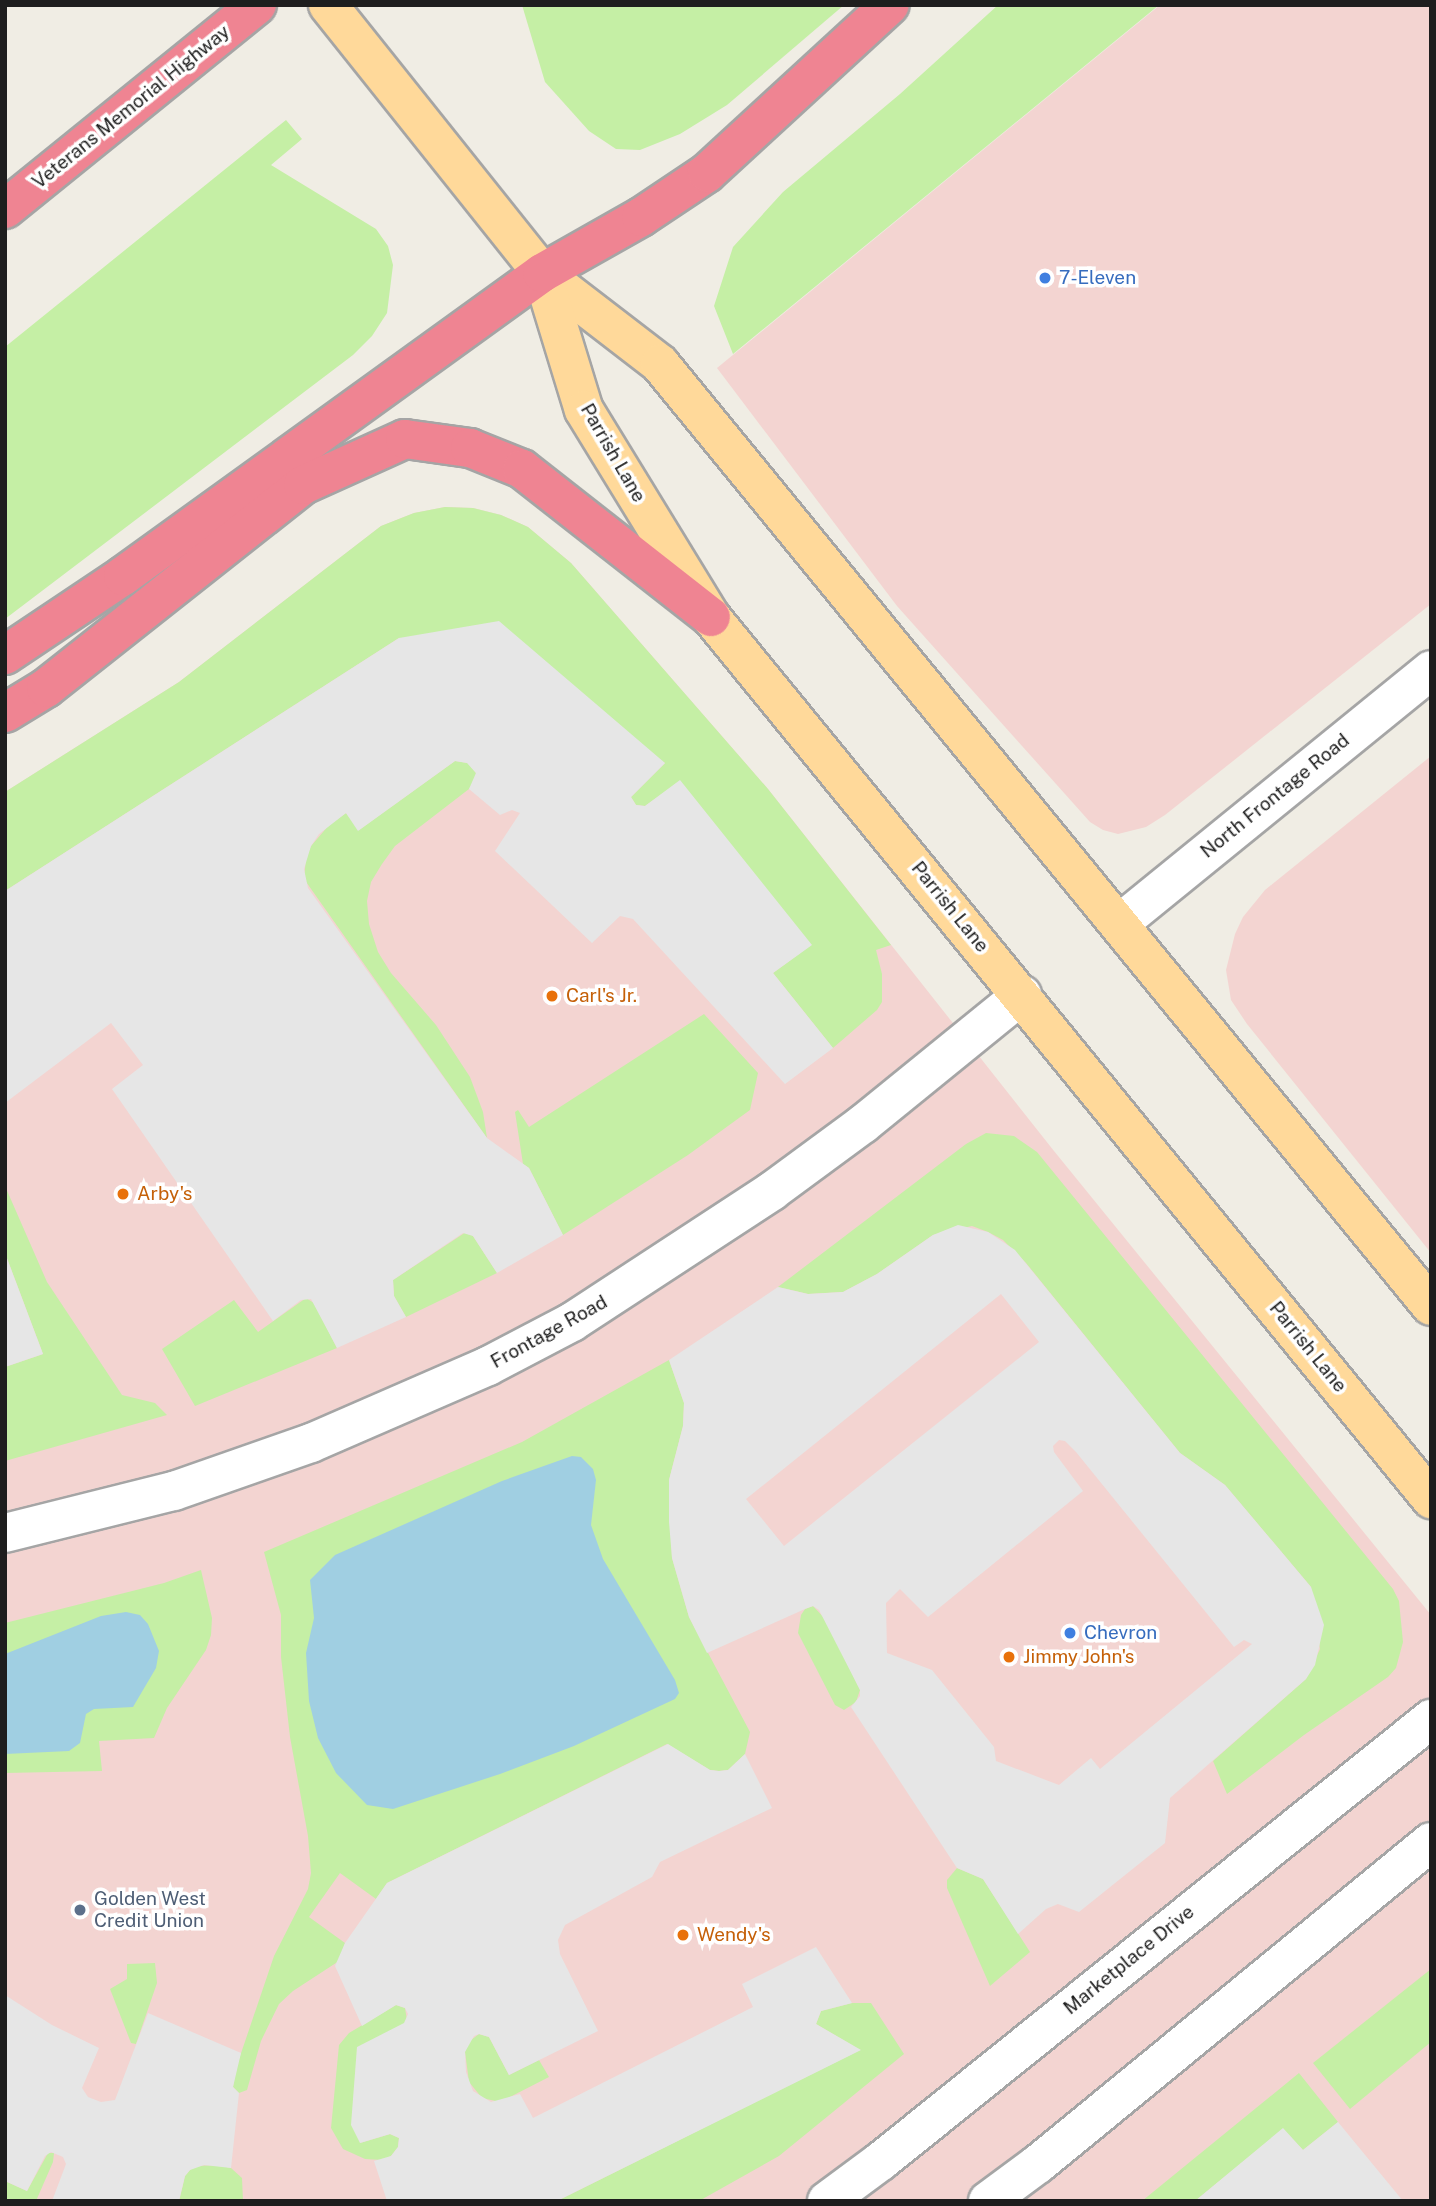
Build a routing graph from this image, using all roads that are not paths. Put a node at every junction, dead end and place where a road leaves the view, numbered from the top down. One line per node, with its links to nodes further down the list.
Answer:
1 (257, 5): 4 (highway, Veterans Memorial Highway)
2 (328, 5): 5 (main road, Parrish Lane)
3 (890, 5): 5 (highway)
4 (5, 209)
5 (542, 272): 6 (main road, Parrish Lane); 7 (highway); 10 (main road, Parrish Lane)
6 (711, 617): 9 (highway); 11 (main road, Parrish Lane)
7 (5, 655)
8 (1431, 670): 10 (street, North Frontage Road)
9 (5, 713)
10 (1120, 923): 12 (main road, Parrish Lane)
11 (1021, 995): 13 (main road, Parrish Lane); 14 (street, Frontage Road)
12 (1431, 1306)
13 (1431, 1499)
14 (5, 1533)
15 (1431, 1719): 17 (street, Marketplace Drive)
16 (1431, 1842): 18 (street)
17 (827, 2201)
18 (988, 2201)

